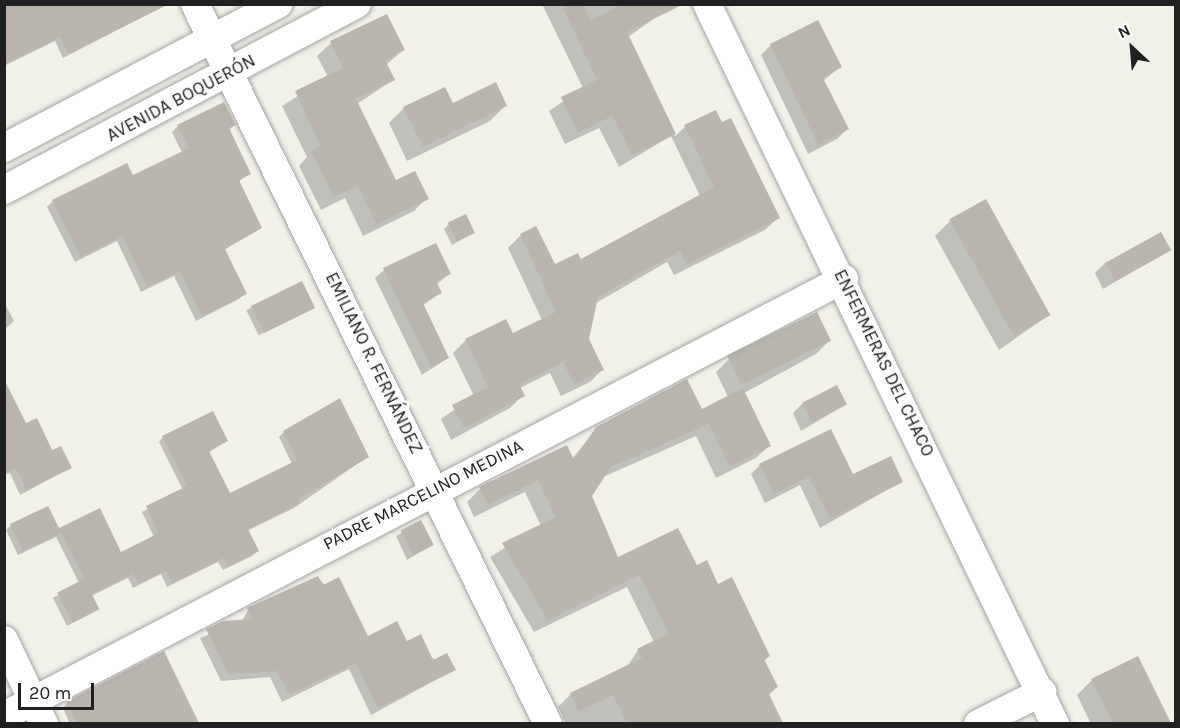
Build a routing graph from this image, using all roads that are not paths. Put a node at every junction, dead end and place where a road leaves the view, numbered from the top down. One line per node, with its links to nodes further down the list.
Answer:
1 (195, 4): 5 (street, EMILIANO R. FERNÁNDEZ)
2 (279, 4): 5 (street, AVENIDA BOQUERÓN)
3 (357, 4): 6 (street, AVENIDA BOQUERÓN)
4 (707, 4): 9 (street, ENFERMERAS DEL CHACO)
5 (213, 39): 6 (street, EMILIANO R. FERNÁNDEZ); 7 (street, AVENIDA BOQUERÓN)
6 (229, 72): 8 (street, AVENIDA BOQUERÓN); 10 (street, EMILIANO R. FERNÁNDEZ)
7 (4, 148)
8 (4, 190)
9 (844, 279): 10 (street, PADRE MARCELINO MEDINA); 12 (street, ENFERMERAS DEL CHACO)
10 (435, 487): 13 (street, PADRE MARCELINO MEDINA); 15 (street, EMILIANO R. FERNÁNDEZ)
11 (4, 640): 13 (street)
12 (1042, 692): 16 (street); 17 (street, ENFERMERAS DEL CHACO)
13 (39, 712): 14 (street, PADRE MARCELINO MEDINA)
14 (4, 716)
15 (548, 723)
16 (978, 723)
17 (1055, 723)

